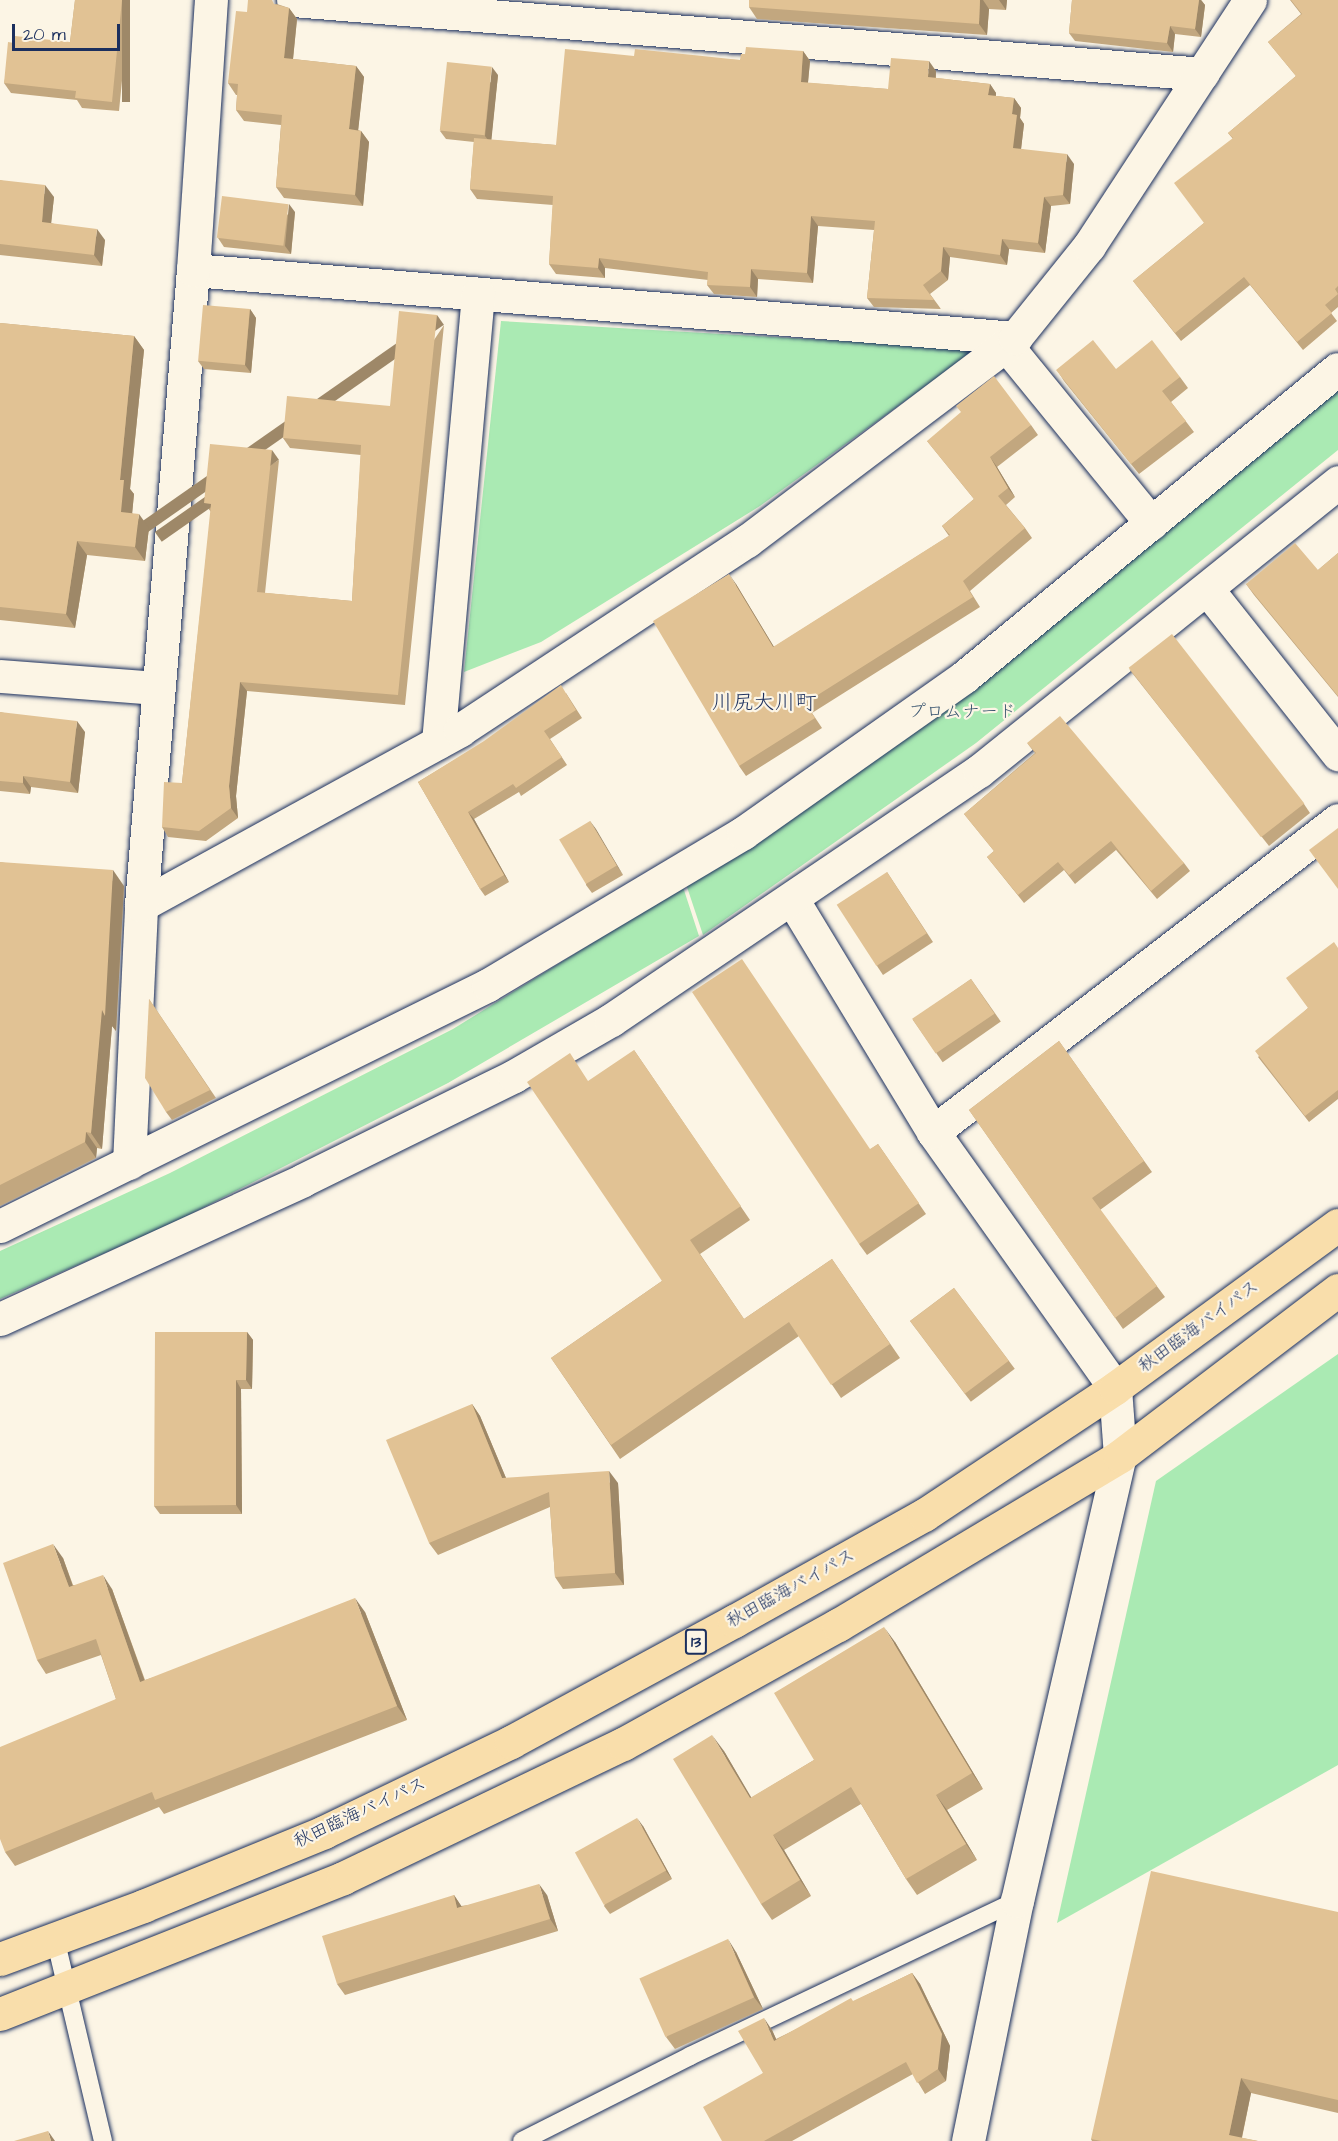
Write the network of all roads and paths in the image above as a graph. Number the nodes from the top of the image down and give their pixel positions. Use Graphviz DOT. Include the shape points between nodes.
graph roads {
  1 [pos="211,0"];
  2 [pos="293,0"];
  3 [pos="1250,0"];
  4 [pos="1202,74"];
  5 [pos="194,270"];
  6 [pos="478,294"];
  7 [pos="1010,342"];
  8 [pos="1338,369"];
  9 [pos="1338,482"];
  10 [pos="1151,524"];
  11 [pos="1207,589"];
  12 [pos="0,676"];
  13 [pos="157,688"];
  14 [pos="438,742"];
  15 [pos="1338,754"];
  16 [pos="1338,820"];
  17 [pos="792,899"];
  18 [pos="141,904"];
  19 [pos="933,1132"];
  20 [pos="129,1163"];
  21 [pos="1338,1225"];
  22 [pos="0,1226"];
  23 [pos="1338,1290"];
  24 [pos="0,1319"];
  25 [pos="1115,1388"];
  26 [pos="1120,1456"];
  27 [pos="1017,1901"];
  28 [pos="55,1938"];
  29 [pos="0,1959"];
  30 [pos="69,1987"];
  31 [pos="0,2014"];
  32 [pos="104,2141"];
  33 [pos="522,2141"];
  34 [pos="968,2141"];
  1 -- 5 [label="street"];
  2 -- 4 [label="street"];
  3 -- 4 [label="street"];
  4 -- 7 [label="street" via="1089,246"];
  5 -- 6 [label="street"];
  5 -- 13 [label="street"];
  6 -- 7 [label="street"];
  6 -- 14 [label="street"];
  7 -- 10 [label="street"];
  7 -- 14 [label="street" via="747,541"];
  8 -- 10 [label="street"];
  9 -- 11 [label="street"];
  10 -- 20 [label="street" via="964,677 743,833 489,985"];
  11 -- 15 [label="street"];
  11 -- 17 [label="street" via="980,771"];
  12 -- 13 [label="street"];
  13 -- 18 [label="street"];
  14 -- 18 [label="street"];
  16 -- 19 [label="street"];
  17 -- 19 [label="street"];
  17 -- 24 [label="street" via="611,1020 514,1076 303,1180"];
  18 -- 20 [label="street"];
  19 -- 25 [label="street"];
  20 -- 22 [label="street"];
  21 -- 25 [label="highway, 秋田臨海バイパス / 13"];
  23 -- 26 [label="highway"];
  25 -- 26 [label="street"];
  25 -- 28 [label="highway, 秋田臨海バイパス / 13" via="924,1515 511,1742 324,1832"];
  26 -- 27 [label="street"];
  26 -- 30 [label="highway" via="838,1625 623,1744 343,1878"];
  27 -- 33 [label="lane" via="690,2056"];
  27 -- 34 [label="street"];
  28 -- 29 [label="highway, 秋田臨海バイパス / 13"];
  28 -- 30 [label="lane"];
  30 -- 31 [label="highway"];
  30 -- 32 [label="lane"];
}
